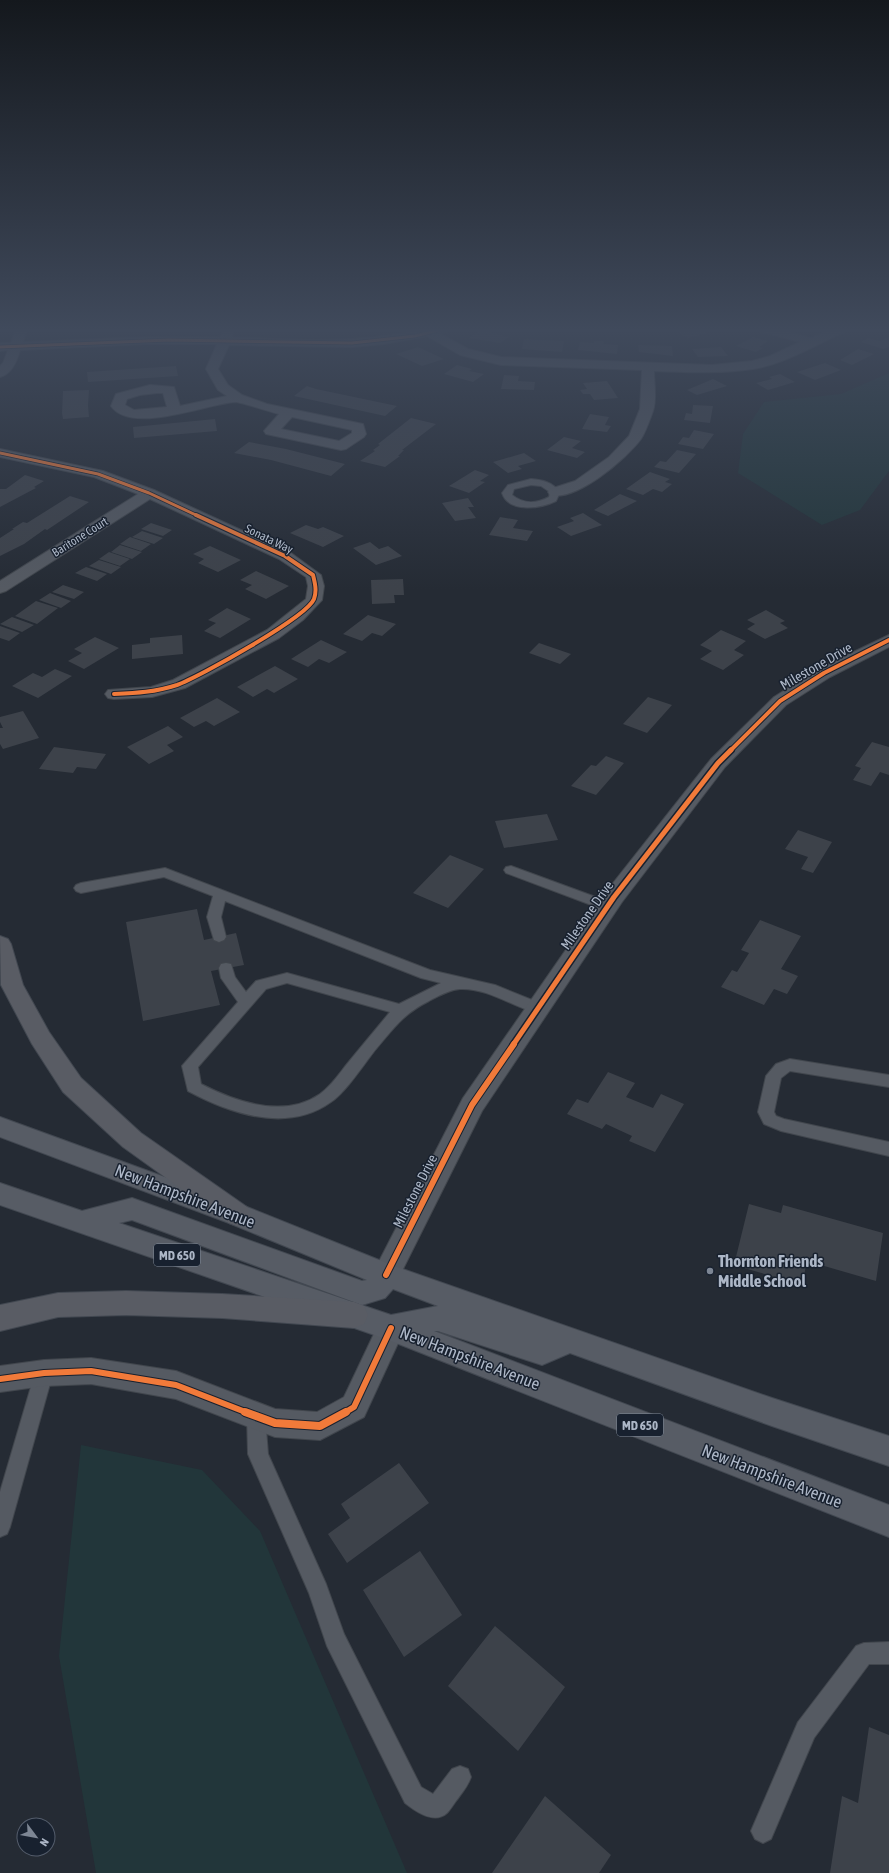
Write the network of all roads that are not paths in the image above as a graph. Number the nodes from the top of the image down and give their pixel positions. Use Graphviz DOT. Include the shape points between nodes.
graph roads {
  1 [pos="286,415"];
  2 [pos="305,415"];
  3 [pos="644,415"];
  4 [pos="4,457"];
  5 [pos="555,492"];
  6 [pos="149,493"];
  7 [pos="4,582"];
  8 [pos="889,640"];
  9 [pos="114,694"];
  10 [pos="511,870"];
  11 [pos="81,888"];
  12 [pos="220,894"];
  13 [pos="607,906"];
  14 [pos="218,937"];
  15 [pos="0,944"];
  16 [pos="226,968"];
  17 [pos="459,983"];
  18 [pos="246,1002"];
  19 [pos="538,1008"];
  20 [pos="401,1010"];
  21 [pos="889,1081"];
  22 [pos="0,1127"];
  23 [pos="889,1149"];
  24 [pos="0,1194"];
  25 [pos="238,1215"];
  26 [pos="82,1222"];
  27 [pos="386,1275"];
  28 [pos="354,1315"];
  29 [pos="0,1318"];
  30 [pos="391,1328"];
  31 [pos="569,1340"];
  32 [pos="44,1374"];
  33 [pos="0,1379"];
  34 [pos="256,1416"];
  35 [pos="889,1451"];
  36 [pos="889,1521"];
  37 [pos="0,1526"];
  38 [pos="889,1653"];
  39 [pos="460,1777"];
  40 [pos="763,1831"];
  1 -- 2 [label="street" via="271,431 341,446 360,434 358,427"];
  3 -- 5 [label="street" via="635,438 614,460 580,484"];
  4 -- 6 [label="street, Sonata Way" via="98,474"];
  6 -- 7 [label="street, Baritone Court"];
  6 -- 9 [label="street, Sonata Way" via="285,556 313,575 316,586 314,600 272,634 179,684 152,692"];
  8 -- 13 [label="street, Milestone Drive" via="824,673 780,702 718,763"];
  10 -- 13 [label="lane"];
  11 -- 12 [label="lane" via="165,872"];
  12 -- 14 [label="lane" via="214,917"];
  12 -- 17 [label="lane" via="426,974"];
  13 -- 19 [label="street, Milestone Drive"];
  15 -- 25 [label="highway" via="12,985 40,1038 72,1085 132,1140"];
  16 -- 18 [label="lane" via="228,978"];
  17 -- 19 [label="lane" via="484,987"];
  17 -- 20 [label="lane"];
  18 -- 20 [label="lane" via="261,985 287,978"];
  18 -- 20 [label="lane" via="190,1066 194,1087 212,1097 269,1112 289,1112 308,1108 326,1098"];
  19 -- 27 [label="street, Milestone Drive" via="472,1104"];
  21 -- 23 [label="lane" via="790,1065 781,1068 774,1076 766,1112 770,1120 781,1125"];
  22 -- 25 [label="main road, New Hampshire Avenue"];
  24 -- 26 [label="main road, New Hampshire Avenue / MD 650"];
  25 -- 27 [label="main road, New Hampshire Avenue"];
  26 -- 27 [label="main road" via="132,1209 362,1293 380,1287"];
  26 -- 28 [label="main road, New Hampshire Avenue / MD 650"];
  27 -- 31 [label="main road, New Hampshire Avenue"];
  28 -- 29 [label="highway" via="222,1306 126,1303 58,1305"];
  28 -- 30 [label="main road, New Hampshire Avenue / MD 650"];
  30 -- 31 [label="main road" via="438,1318 542,1352"];
  30 -- 34 [label="street" via="354,1407 320,1426 275,1423"];
  30 -- 36 [label="main road, New Hampshire Avenue / MD 650"];
  31 -- 35 [label="main road, New Hampshire Avenue"];
  32 -- 33 [label="street"];
  32 -- 34 [label="street" via="91,1371 176,1385"];
  32 -- 37 [label="lane"];
  34 -- 39 [label="lane" via="258,1454 319,1591 335,1638 413,1795 426,1805 438,1806"];
  38 -- 40 [label="lane" via="864,1654 806,1730"];
}
